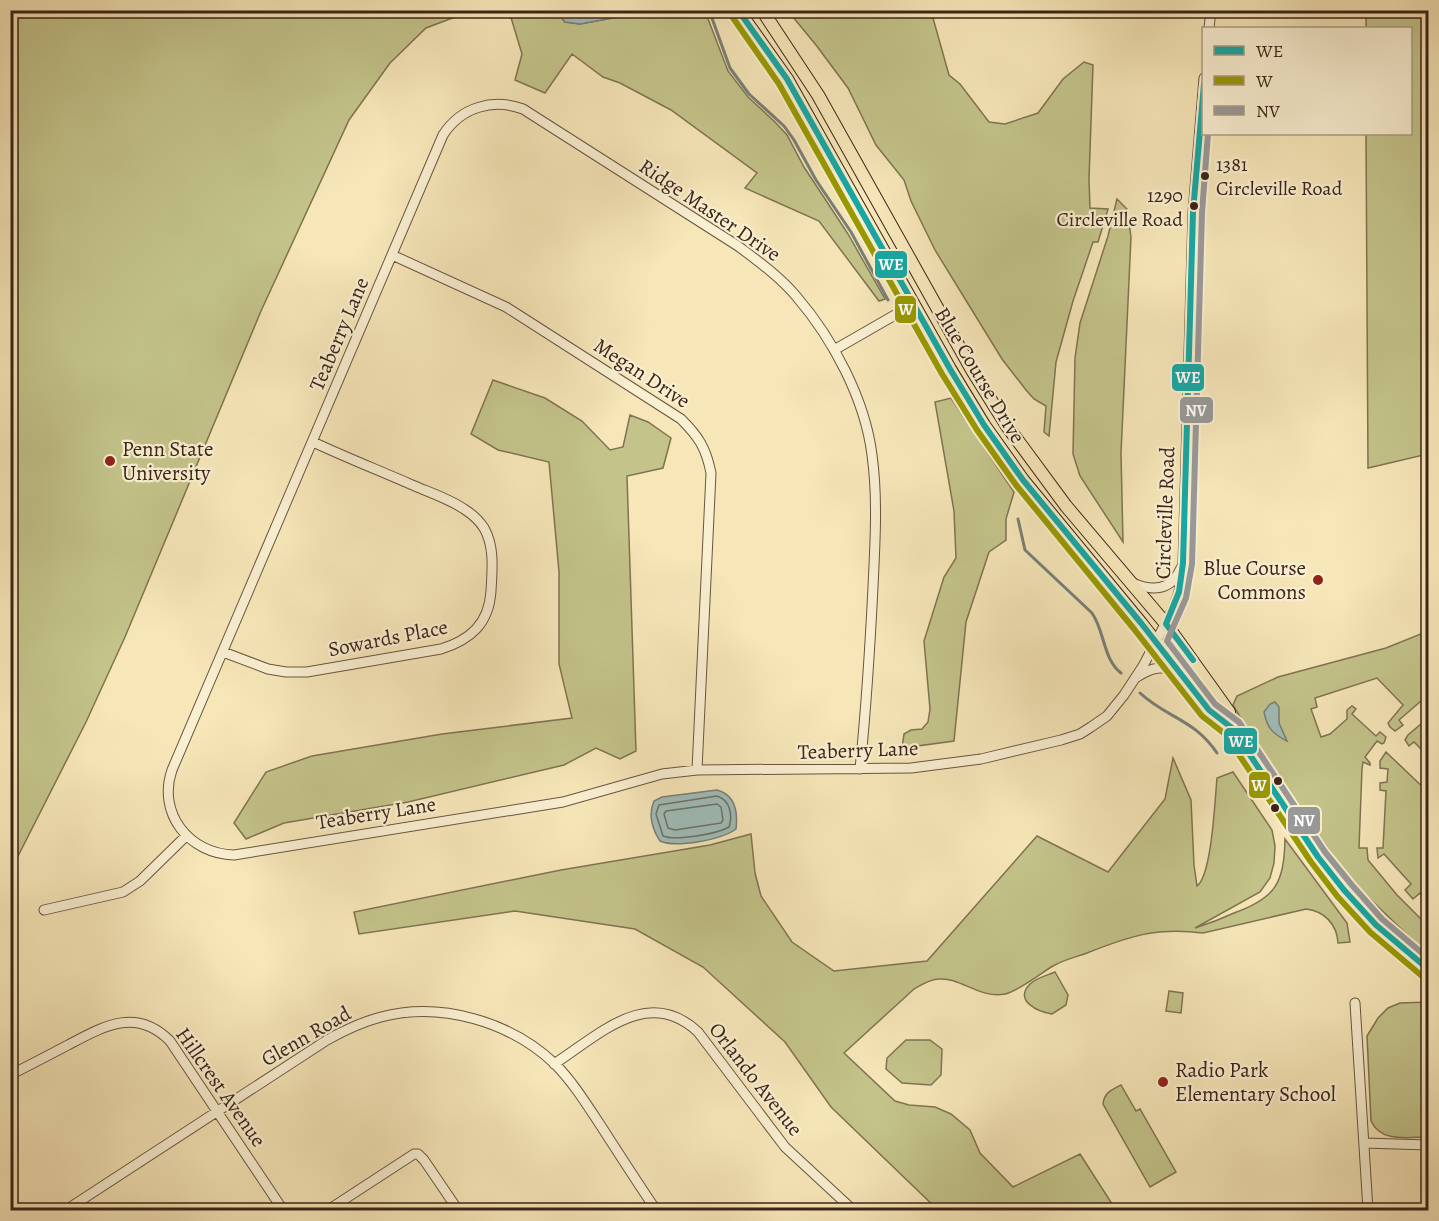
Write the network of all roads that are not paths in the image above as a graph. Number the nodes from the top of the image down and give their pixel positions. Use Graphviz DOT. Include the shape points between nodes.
graph roads {
  1 [pos="738,10"];
  2 [pos="762,10"];
  3 [pos="1211,10"];
  4 [pos="1209,27"];
  5 [pos="1202,91"];
  6 [pos="392,255"];
  7 [pos="914,304"];
  8 [pos="834,350"];
  9 [pos="313,442"];
  10 [pos="1183,563"];
  11 [pos="1130,581"];
  12 [pos="1166,624"];
  13 [pos="1156,642"];
  14 [pos="223,652"];
  15 [pos="1180,674"];
  16 [pos="1135,678"];
  17 [pos="1232,728"];
  18 [pos="697,770"];
  19 [pos="860,770"];
  20 [pos="186,836"];
  21 [pos="44,910"];
  22 [pos="1428,969"];
  23 [pos="1355,1003"];
  24 [pos="554,1064"];
  25 [pos="10,1075"];
  26 [pos="218,1112"];
  27 [pos="1364,1143"];
  28 [pos="1428,1145"];
  29 [pos="66,1210"];
  30 [pos="283,1210"];
  31 [pos="328,1210"];
  32 [pos="458,1210"];
  33 [pos="656,1210"];
  34 [pos="854,1210"];
  35 [pos="1368,1210"];
  1 -- 7 [label="main road, Blue Course Drive" via="787,79"];
  2 -- 11 [label="main road, Blue Course Drive" via="818,95 989,398 1046,481"];
  3 -- 4 [label="street"];
  5 -- 10 [label="street, Circleville Road" via="1193,212"];
  6 -- 8 [label="street, Ridge Master Drive" via="447,128 477,107 513,106 738,246 796,296"];
  6 -- 9 [label="street, Teaberry Lane"];
  6 -- 18 [label="street, Megan Drive" via="506,307 681,418 701,442 711,473"];
  7 -- 8 [label="street"];
  7 -- 13 [label="main road, Blue Course Drive" via="967,398 1010,462"];
  8 -- 19 [label="street, Ridge Master Drive" via="866,426 876,493"];
  9 -- 14 [label="street, Teaberry Lane"];
  9 -- 14 [label="street, Sowards Place" via="451,502 476,518 491,547 489,609 475,631 455,645 306,672 268,669"];
  10 -- 11 [label="street" via="1175,579 1165,587 1148,589"];
  10 -- 12 [label="street, Circleville Road" via="1179,592"];
  11 -- 12 [label="main road, Blue Course Drive"];
  12 -- 13 [label="street, Circleville Road"];
  12 -- 17 [label="main road, Blue Course Drive" via="1229,712"];
  13 -- 15 [label="main road, Blue Course Drive"];
  13 -- 16 [label="street, Teaberry Lane"];
  14 -- 20 [label="street, Teaberry Lane" via="169,778 169,807"];
  15 -- 16 [label="street" via="1159,668"];
  15 -- 17 [label="main road, Blue Course Drive" via="1209,710"];
  16 -- 19 [label="street, Teaberry Lane" via="1107,716 1073,737 981,759"];
  17 -- 22 [label="main road, Blue Course Drive" via="1337,881 1376,925"];
  18 -- 19 [label="street, Teaberry Lane"];
  18 -- 20 [label="street, Teaberry Lane" via="640,779 563,801 234,855 215,853"];
  20 -- 21 [label="street" via="141,881 123,892"];
  23 -- 27 [label="street"];
  24 -- 26 [label="street, Glenn Road" via="515,1035 472,1018 438,1013 383,1016 352,1026 327,1040"];
  24 -- 33 [label="street, Glenn Road" via="586,1103"];
  24 -- 34 [label="street, Orlando Avenue" via="632,1015 674,1015 698,1032 785,1147"];
  25 -- 26 [label="street, Hillcrest Avenue" via="102,1027 129,1022 151,1027 170,1041"];
  26 -- 29 [label="street, Glenn Road"];
  26 -- 30 [label="street, Hillcrest Avenue"];
  27 -- 28 [label="street"];
  27 -- 35 [label="street"];
  31 -- 32 [label="street" via="409,1156 418,1154"];
}
